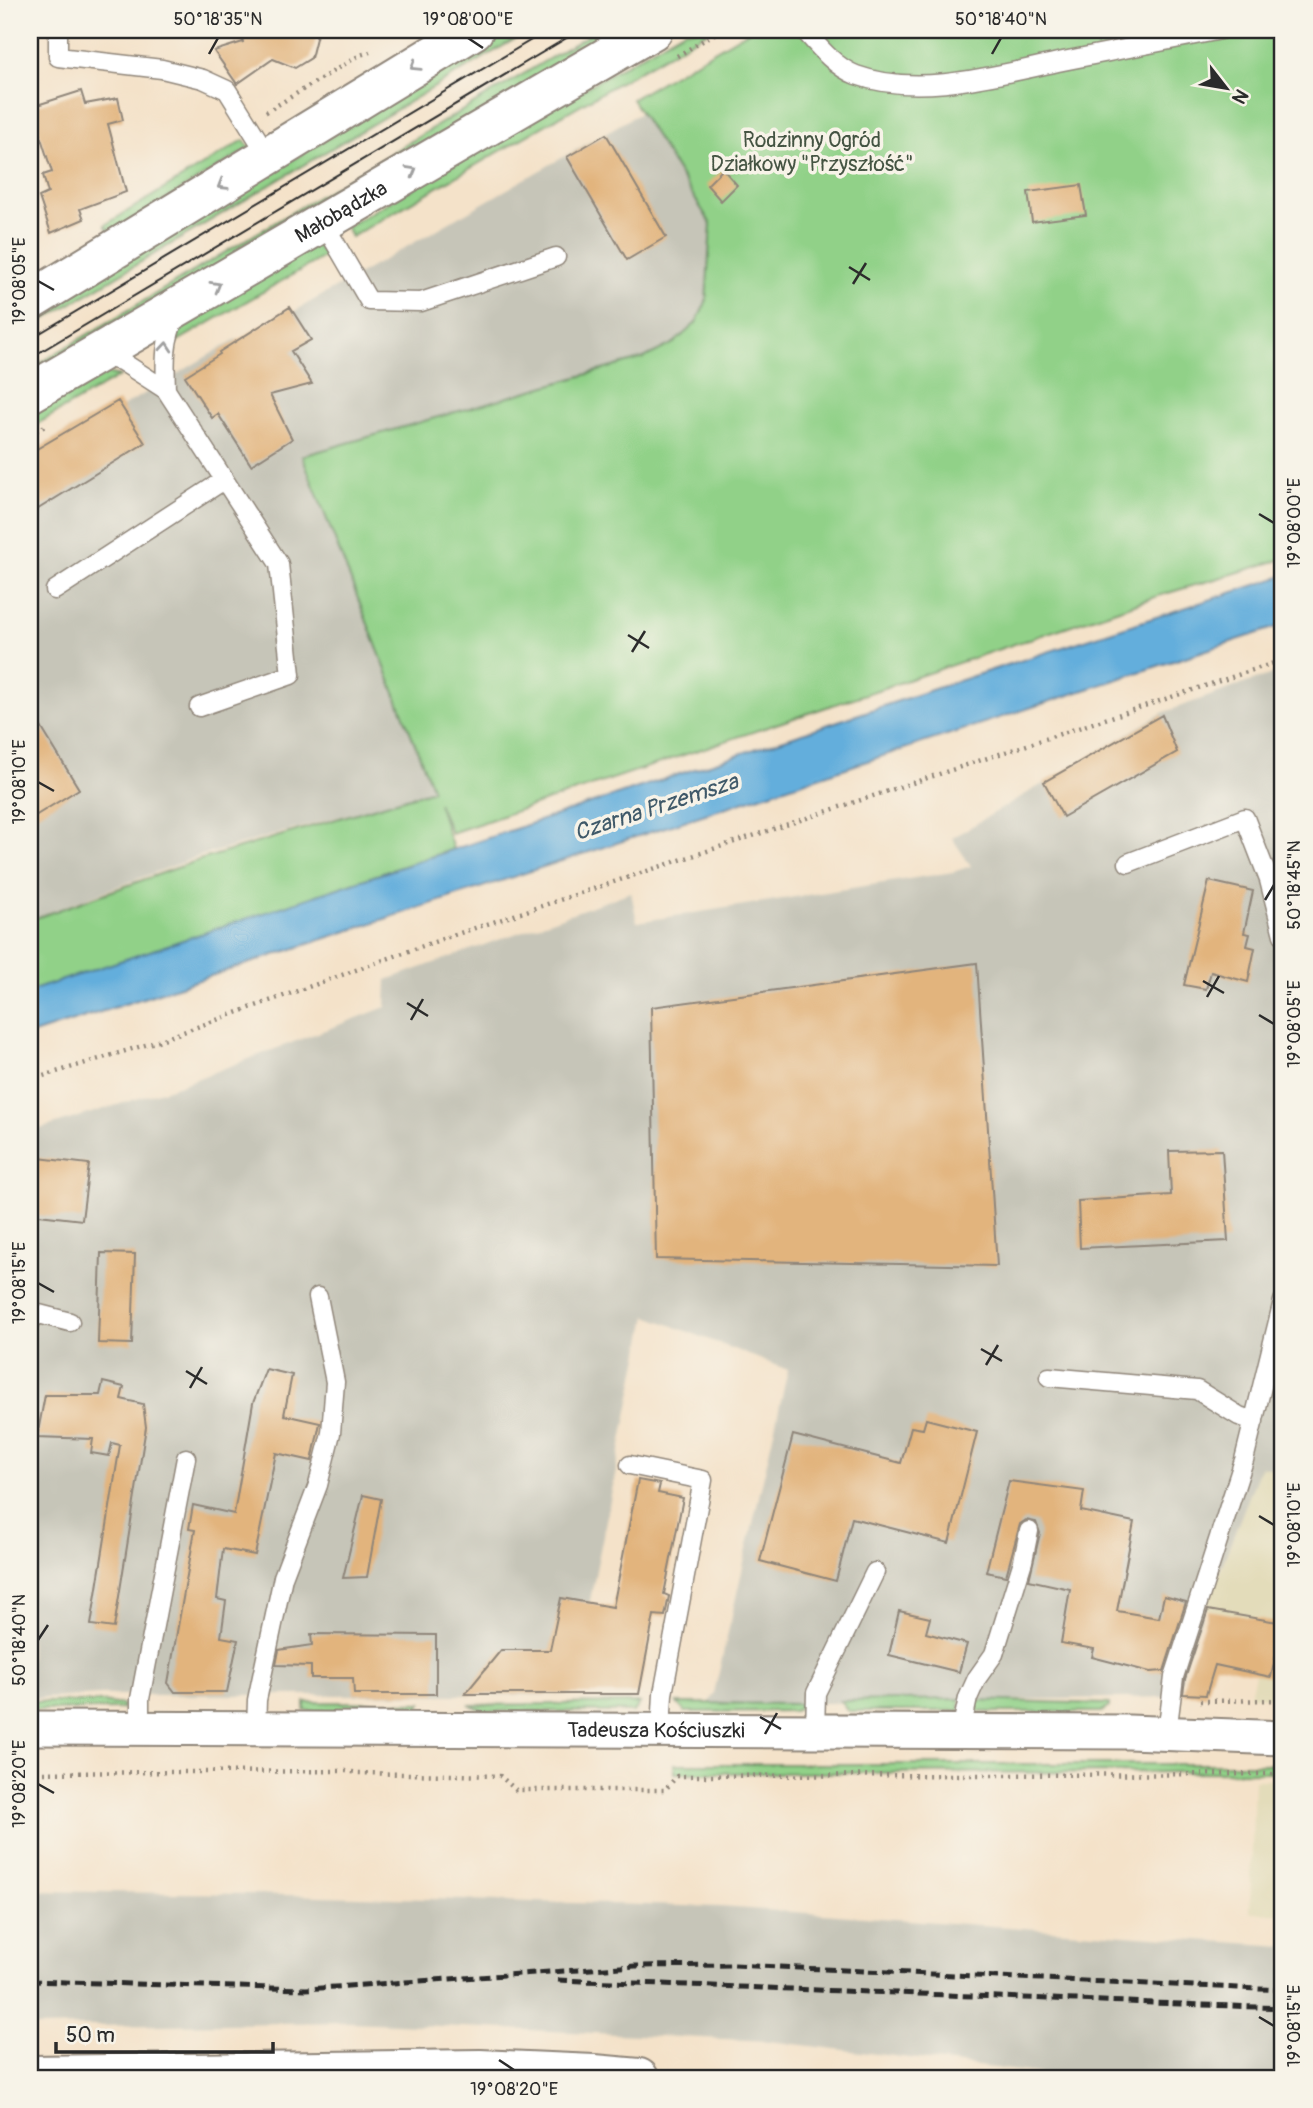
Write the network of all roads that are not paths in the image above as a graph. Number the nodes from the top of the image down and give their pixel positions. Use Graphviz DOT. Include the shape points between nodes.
graph roads {
  1 [pos="58,30"];
  2 [pos="474,30"];
  3 [pos="653,30"];
  4 [pos="804,30"];
  5 [pos="1221,30"];
  6 [pos="268,156"];
  7 [pos="323,222"];
  8 [pos="556,257"];
  9 [pos="30,302"];
  10 [pos="180,307"];
  11 [pos="98,355"];
  12 [pos="166,390"];
  13 [pos="30,393"];
  14 [pos="225,480"];
  15 [pos="55,590"];
  16 [pos="199,707"];
  17 [pos="1128,863"];
  18 [pos="1283,935"];
  19 [pos="318,1297"];
  20 [pos="1283,1301"];
  21 [pos="30,1321"];
  22 [pos="70,1322"];
  23 [pos="1049,1377"];
  24 [pos="1254,1421"];
  25 [pos="186,1458"];
  26 [pos="631,1465"];
  27 [pos="1028,1531"];
  28 [pos="875,1572"];
  29 [pos="30,1728"];
  30 [pos="139,1729"];
  31 [pos="256,1730"];
  32 [pos="662,1730"];
  33 [pos="961,1731"];
  34 [pos="816,1732"];
  35 [pos="1167,1733"];
  36 [pos="1283,1738"];
  37 [pos="434,2074"];
  38 [pos="480,2074"];
  39 [pos="30,2075"];
  40 [pos="282,2075"];
  41 [pos="364,2075"];
  42 [pos="127,2076"];
  43 [pos="639,2078"];
  1 -- 6 [label="lane" via="58,57 162,69 227,90"];
  2 -- 6 [label="street, one-way"];
  7 -- 3 [label="street, Małobądzka, one-way"];
  4 -- 5 [label="lane" via="822,52 854,74 916,84 972,79"];
  6 -- 9 [label="street, one-way"];
  7 -- 8 [label="lane" via="369,301 421,302"];
  10 -- 7 [label="street, Małobądzka, one-way"];
  10 -- 11 [label="street, Małobądzka"];
  12 -- 10 [label="lane, one-way" via="168,333"];
  11 -- 12 [label="lane" via="121,361"];
  11 -- 13 [label="street, Małobądzka"];
  12 -- 14 [label="lane"];
  14 -- 15 [label="lane"];
  14 -- 16 [label="lane" via="279,564 291,675"];
  17 -- 18 [label="lane" via="1245,818 1269,880"];
  19 -- 31 [label="lane" via="335,1382 331,1433 318,1485 283,1577 257,1700"];
  20 -- 24 [label="lane"];
  21 -- 22 [label="lane" via="39,1314"];
  23 -- 24 [label="lane" via="1197,1390"];
  24 -- 35 [label="lane" via="1174,1677"];
  25 -- 30 [label="lane" via="139,1699"];
  26 -- 32 [label="lane" via="703,1480 663,1694"];
  27 -- 33 [label="lane" via="994,1654 968,1698"];
  28 -- 34 [label="lane" via="816,1693"];
  29 -- 30 [label="street, Tadeusza Kościuszki"];
  30 -- 31 [label="street, Tadeusza Kościuszki"];
  31 -- 32 [label="street, Tadeusza Kościuszki"];
  32 -- 34 [label="street, Tadeusza Kościuszki"];
  33 -- 34 [label="street, Tadeusza Kościuszki"];
  33 -- 35 [label="street, Tadeusza Kościuszki"];
  35 -- 36 [label="street, Tadeusza Kościuszki"];
  37 -- 38 [label="street"];
  37 -- 41 [label="street"];
  38 -- 43 [label="street"];
  39 -- 42 [label="street"];
  40 -- 41 [label="street"];
  40 -- 42 [label="street"];
}
